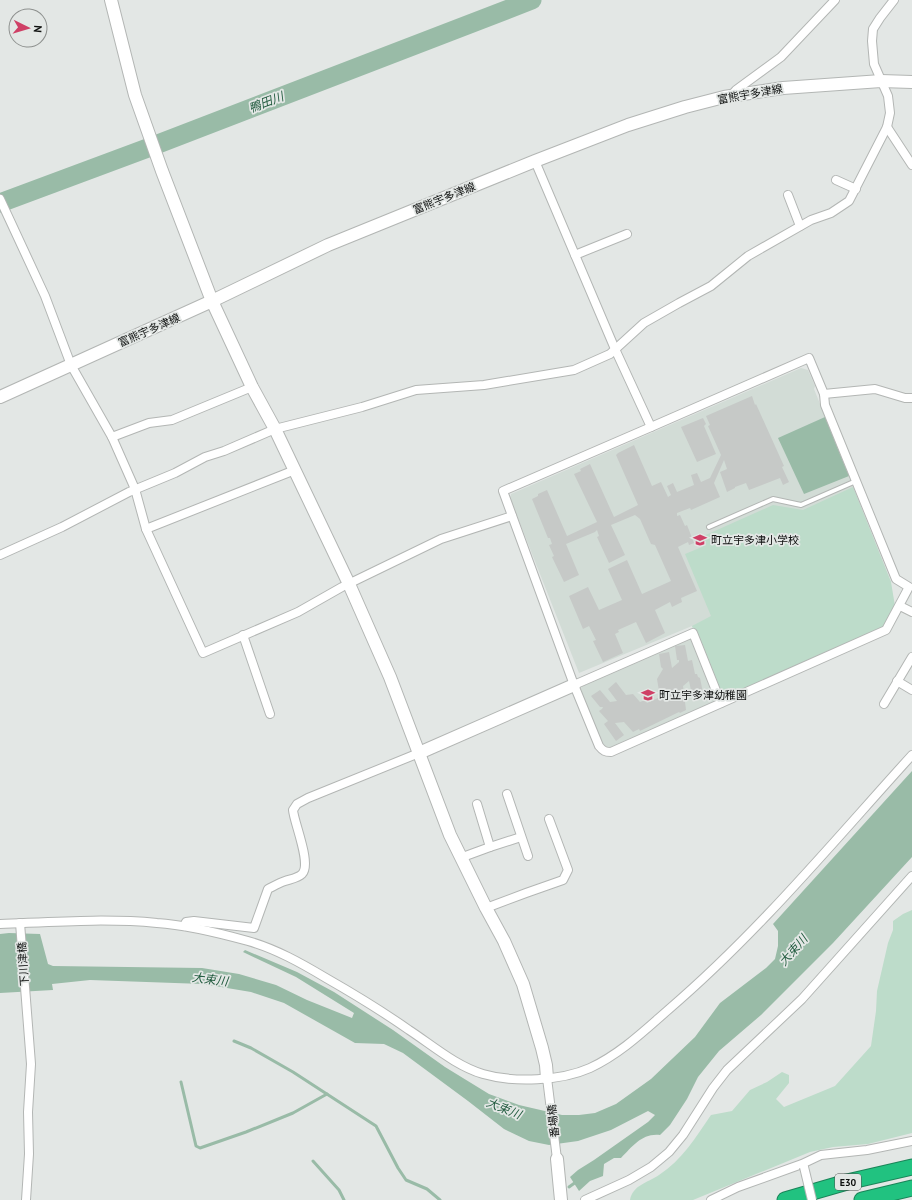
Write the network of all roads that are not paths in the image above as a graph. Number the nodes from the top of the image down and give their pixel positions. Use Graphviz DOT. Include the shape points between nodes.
graph roads {
  1 [pos="111,0"];
  2 [pos="835,0"];
  3 [pos="894,0"];
  4 [pos="881,81"];
  5 [pos="912,82"];
  6 [pos="730,96"];
  7 [pos="887,127"];
  8 [pos="535,161"];
  9 [pos="912,165"];
  10 [pos="836,180"];
  11 [pos="856,189"];
  12 [pos="788,196"];
  13 [pos="0,199"];
  14 [pos="800,226"];
  15 [pos="627,234"];
  16 [pos="575,254"];
  17 [pos="212,301"];
  18 [pos="616,349"];
  19 [pos="71,365"];
  20 [pos="252,387"];
  21 [pos="824,394"];
  22 [pos="0,397"];
  23 [pos="912,398"];
  24 [pos="651,426"];
  25 [pos="275,429"];
  26 [pos="112,437"];
  27 [pos="295,470"];
  28 [pos="856,481"];
  29 [pos="135,489"];
  30 [pos="512,516"];
  31 [pos="709,527"];
  32 [pos="146,529"];
  33 [pos="0,555"];
  34 [pos="349,584"];
  35 [pos="900,606"];
  36 [pos="912,612"];
  37 [pos="243,635"];
  38 [pos="912,657"];
  39 [pos="897,681"];
  40 [pos="574,685"];
  41 [pos="912,690"];
  42 [pos="721,703"];
  43 [pos="884,704"];
  44 [pos="270,714"];
  45 [pos="419,753"];
  46 [pos="912,755"];
  47 [pos="507,794"];
  48 [pos="477,804"];
  49 [pos="549,820"];
  50 [pos="521,837"];
  51 [pos="490,847"];
  52 [pos="528,856"];
  53 [pos="460,858"];
  54 [pos="912,876"];
  55 [pos="486,908"];
  56 [pos="0,924"];
  57 [pos="20,925"];
  58 [pos="184,926"];
  59 [pos="548,1081"];
  60 [pos="912,1141"];
  61 [pos="557,1159"];
  62 [pos="803,1166"];
  63 [pos="912,1168"];
  64 [pos="912,1188"];
  65 [pos="26,1200"];
  66 [pos="561,1200"];
  67 [pos="585,1200"];
  68 [pos="711,1200"];
  69 [pos="786,1200"];
  70 [pos="812,1200"];
  71 [pos="862,1200"];
  1 -- 17 [label="street" via="135,96"];
  2 -- 6 [label="street" via="781,57"];
  3 -- 4 [label="street" via="873,29 874,64"];
  4 -- 5 [label="street, 富熊宇多津線"];
  4 -- 6 [label="street, 富熊宇多津線" via="783,88"];
  4 -- 7 [label="street" via="888,96 890,113"];
  6 -- 8 [label="street, 富熊宇多津線" via="628,124"];
  7 -- 9 [label="street"];
  7 -- 11 [label="street"];
  8 -- 16 [label="street"];
  8 -- 17 [label="street, 富熊宇多津線" via="328,245"];
  10 -- 11 [label="street"];
  11 -- 14 [label="street" via="849,202"];
  12 -- 14 [label="street"];
  13 -- 19 [label="street" via="45,296"];
  14 -- 18 [label="street" via="748,256 712,286 644,324"];
  15 -- 16 [label="street"];
  16 -- 18 [label="street"];
  17 -- 19 [label="street, 富熊宇多津線"];
  17 -- 20 [label="street"];
  18 -- 24 [label="street"];
  18 -- 25 [label="street" via="574,370 484,386 416,390"];
  19 -- 22 [label="street, 富熊宇多津線"];
  19 -- 26 [label="street"];
  20 -- 25 [label="street"];
  20 -- 26 [label="street" via="172,420 149,423"];
  21 -- 23 [label="street" via="875,389"];
  21 -- 24 [label="street" via="809,358"];
  21 -- 28 [label="street" via="825,405"];
  24 -- 30 [label="street" via="503,491"];
  25 -- 27 [label="street"];
  25 -- 29 [label="street"];
  26 -- 29 [label="street"];
  27 -- 32 [label="street"];
  27 -- 34 [label="street"];
  28 -- 31 [label="lane" via="801,505 774,499"];
  28 -- 35 [label="street" via="896,579 909,587"];
  29 -- 32 [label="street"];
  29 -- 33 [label="street" via="62,527"];
  30 -- 34 [label="street" via="441,539"];
  30 -- 40 [label="street"];
  32 -- 37 [label="street" via="203,653"];
  34 -- 37 [label="street" via="298,612"];
  34 -- 45 [label="street" via="390,677"];
  35 -- 36 [label="street"];
  35 -- 42 [label="street" via="886,630"];
  37 -- 44 [label="street"];
  38 -- 39 [label="street"];
  39 -- 41 [label="street"];
  39 -- 43 [label="street"];
  40 -- 42 [label="street" via="599,746 607,752"];
  40 -- 42 [label="street" via="693,632"];
  40 -- 45 [label="street"];
  45 -- 53 [label="street"];
  45 -- 58 [label="street" via="297,804 293,810 305,868 298,877 268,889 254,928 194,922 186,922"];
  46 -- 59 [label="street" via="775,907 692,989 606,1060"];
  47 -- 50 [label="street"];
  48 -- 51 [label="street"];
  49 -- 55 [label="street" via="568,870 563,880"];
  50 -- 51 [label="street"];
  50 -- 52 [label="street"];
  51 -- 53 [label="street"];
  53 -- 55 [label="street"];
  54 -- 67 [label="street" via="802,999 727,1070 669,1152 629,1180"];
  55 -- 59 [label="street" via="523,984 542,1048"];
  56 -- 57 [label="street"];
  57 -- 58 [label="street" via="59,921 116,921"];
  57 -- 65 [label="street, 下川津橋" via="31,1064"];
  58 -- 59 [label="street" via="250,941 305,965 366,1001 468,1068 484,1074 514,1079"];
  59 -- 61 [label="street, 番場橋"];
  60 -- 62 [label="street" via="867,1150 821,1155"];
  61 -- 66 [label="street"];
  62 -- 68 [label="street"];
  62 -- 70 [label="street, bridge"];
  63 -- 69 [label="highway, E30" via="847,1182"];
  64 -- 71 [label="highway, E30"];
}
